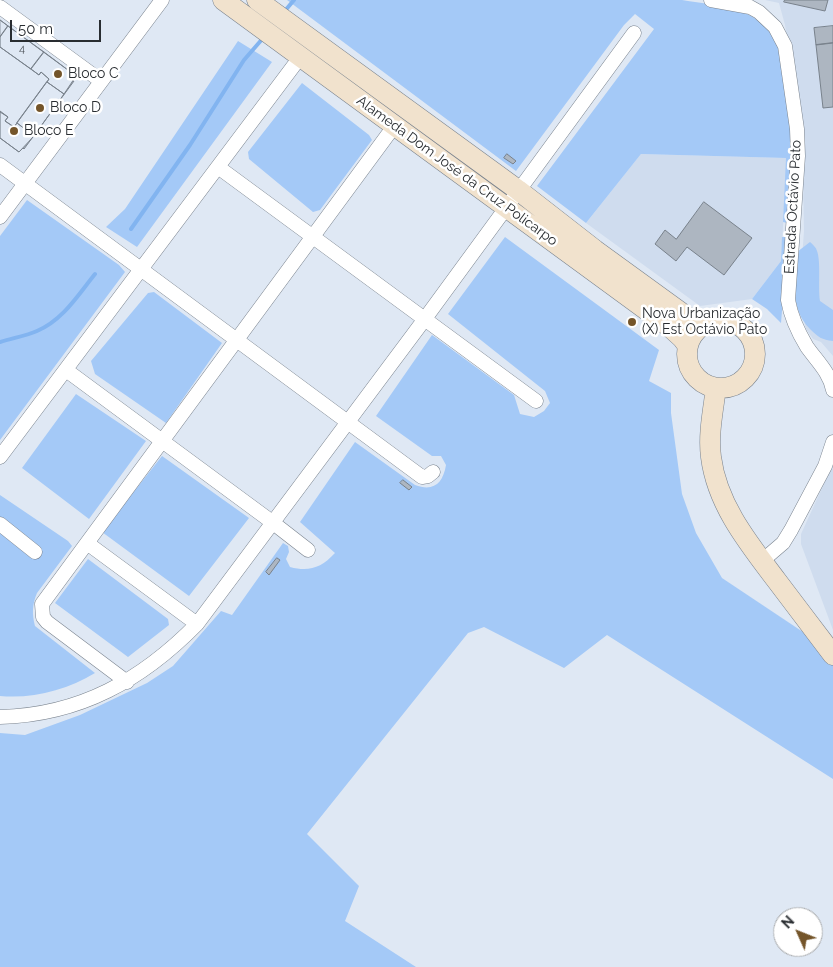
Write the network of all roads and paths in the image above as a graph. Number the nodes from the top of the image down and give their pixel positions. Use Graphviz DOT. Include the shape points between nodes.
graph roads {
  1 [pos="162,0"];
  2 [pos="711,0"];
  3 [pos="231,2"];
  4 [pos="0,7"];
  5 [pos="258,9"];
  6 [pos="634,33"];
  7 [pos="289,36"];
  8 [pos="301,56"];
  9 [pos="101,82"];
  10 [pos="395,125"];
  11 [pos="0,165"];
  12 [pos="218,167"];
  13 [pos="25,183"];
  14 [pos="518,190"];
  15 [pos="507,207"];
  16 [pos="0,217"];
  17 [pos="313,238"];
  18 [pos="142,269"];
  19 [pos="424,320"];
  20 [pos="706,323"];
  21 [pos="238,340"];
  22 [pos="688,346"];
  23 [pos="66,370"];
  24 [pos="716,388"];
  25 [pos="833,390"];
  26 [pos="536,401"];
  27 [pos="348,422"];
  28 [pos="162,442"];
  29 [pos="833,442"];
  30 [pos="0,457"];
  31 [pos="433,472"];
  32 [pos="272,522"];
  33 [pos="0,524"];
  34 [pos="87,543"];
  35 [pos="308,550"];
  36 [pos="36,552"];
  37 [pos="762,561"];
  38 [pos="197,624"];
  39 [pos="833,655"];
  40 [pos="127,682"];
  41 [pos="0,717"];
  1 -- 9 [label="street"];
  2 -- 25 [label="street, Estrada Octávio Pato" via="750,7 759,12 775,27 785,46 798,156 788,300 793,322 831,380"];
  3 -- 5 [label="street, Alameda Dom José da Cruz Policarpo"];
  4 -- 9 [label="street"];
  5 -- 7 [label="street, Alameda Dom José da Cruz Policarpo"];
  6 -- 14 [label="street"];
  7 -- 8 [label="street, Alameda Dom José da Cruz Policarpo"];
  7 -- 14 [label="street, Alameda Dom José da Cruz Policarpo"];
  8 -- 10 [label="street, Alameda Dom José da Cruz Policarpo"];
  8 -- 12 [label="street"];
  9 -- 13 [label="street"];
  10 -- 15 [label="street, Alameda Dom José da Cruz Policarpo"];
  10 -- 17 [label="street"];
  11 -- 13 [label="street"];
  12 -- 17 [label="street"];
  12 -- 18 [label="street"];
  13 -- 16 [label="street"];
  13 -- 18 [label="street"];
  14 -- 15 [label="street"];
  14 -- 20 [label="street, Alameda Dom José da Cruz Policarpo" via="690,319"];
  15 -- 19 [label="street"];
  15 -- 22 [label="street, Alameda Dom José da Cruz Policarpo" via="671,328"];
  17 -- 19 [label="street"];
  17 -- 21 [label="street"];
  18 -- 21 [label="street"];
  18 -- 23 [label="street"];
  19 -- 26 [label="street"];
  19 -- 27 [label="street"];
  20 -- 22 [label="street" via="695,332"];
  20 -- 24 [label="street" via="728,320 741,326 751,337 756,352 753,367 744,379 731,387"];
  21 -- 27 [label="street"];
  21 -- 28 [label="street"];
  22 -- 24 [label="street" via="688,362 695,377"];
  23 -- 28 [label="street"];
  23 -- 30 [label="street"];
  24 -- 37 [label="street" via="711,433 715,480 726,508"];
  27 -- 31 [label="street" via="422,476"];
  27 -- 32 [label="street"];
  28 -- 32 [label="street"];
  28 -- 34 [label="street"];
  29 -- 37 [label="street" via="825,466 792,530 783,543"];
  32 -- 35 [label="street"];
  32 -- 38 [label="street"];
  33 -- 36 [label="street"];
  34 -- 38 [label="street"];
  34 -- 40 [label="street" via="42,604 43,617"];
  37 -- 39 [label="street"];
  38 -- 40 [label="street" via="166,654"];
  40 -- 41 [label="street" via="73,706 24,716"];
}
